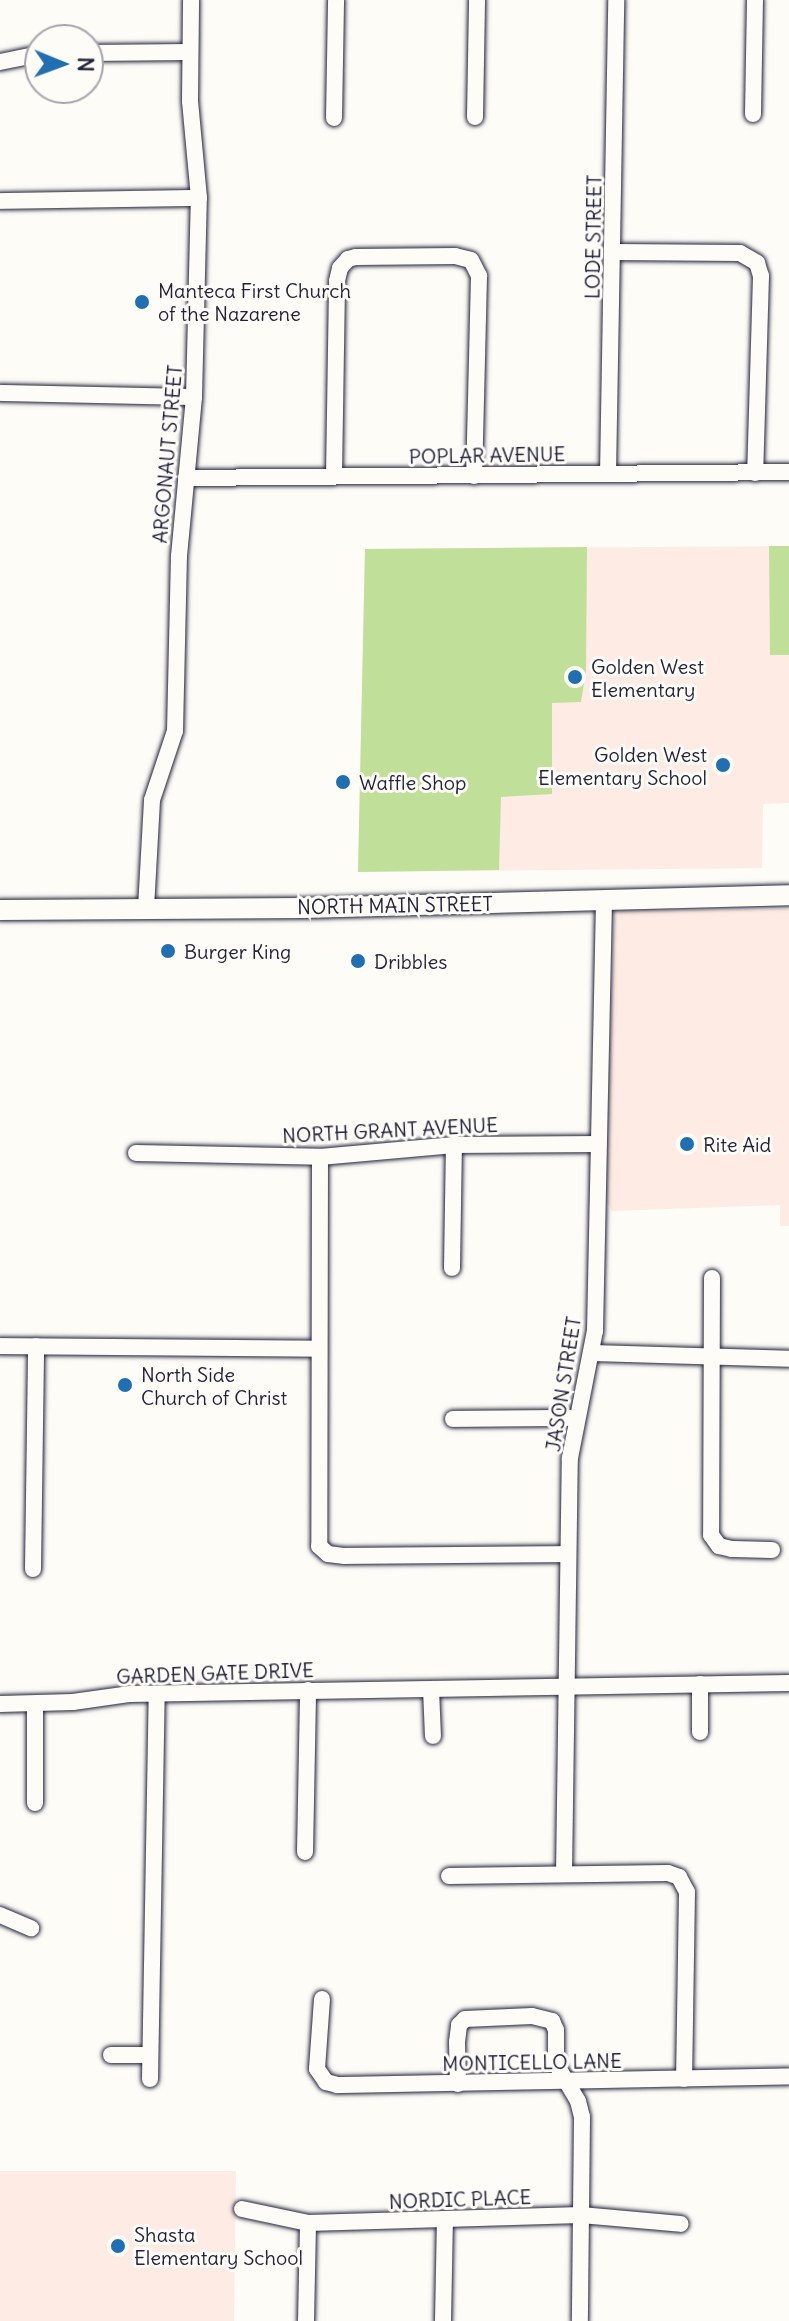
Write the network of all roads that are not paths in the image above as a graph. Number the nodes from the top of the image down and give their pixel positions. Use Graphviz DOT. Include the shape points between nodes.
graph roads {
  1 [pos="191,0"];
  2 [pos="336,0"];
  3 [pos="477,0"];
  4 [pos="616,0"];
  5 [pos="755,0"];
  6 [pos="190,52"];
  7 [pos="104,53"];
  8 [pos="24,57"];
  9 [pos="0,62"];
  10 [pos="753,114"];
  11 [pos="475,117"];
  12 [pos="334,118"];
  13 [pos="199,198"];
  14 [pos="0,201"];
  15 [pos="613,252"];
  16 [pos="0,393"];
  17 [pos="194,397"];
  18 [pos="789,472"];
  19 [pos="755,473"];
  20 [pos="608,474"];
  21 [pos="334,476"];
  22 [pos="474,476"];
  23 [pos="186,478"];
  24 [pos="789,895"];
  25 [pos="604,901"];
  26 [pos="146,908"];
  27 [pos="0,910"];
  28 [pos="598,1144"];
  29 [pos="454,1145"];
  30 [pos="136,1153"];
  31 [pos="320,1157"];
  32 [pos="452,1268"];
  33 [pos="712,1278"];
  34 [pos="0,1346"];
  35 [pos="36,1346"];
  36 [pos="317,1349"];
  37 [pos="592,1353"];
  38 [pos="710,1358"];
  39 [pos="789,1359"];
  40 [pos="576,1418"];
  41 [pos="453,1419"];
  42 [pos="772,1550"];
  43 [pos="568,1554"];
  44 [pos="33,1569"];
  45 [pos="789,1683"];
  46 [pos="700,1684"];
  47 [pos="567,1686"];
  48 [pos="431,1689"];
  49 [pos="308,1690"];
  50 [pos="157,1694"];
  51 [pos="0,1704"];
  52 [pos="35,1704"];
  53 [pos="700,1732"];
  54 [pos="433,1736"];
  55 [pos="35,1803"];
  56 [pos="305,1852"];
  57 [pos="564,1874"];
  58 [pos="449,1876"];
  59 [pos="0,1915"];
  60 [pos="31,1928"];
  61 [pos="322,1999"];
  62 [pos="111,2055"];
  63 [pos="150,2055"];
  64 [pos="789,2076"];
  65 [pos="150,2079"];
  66 [pos="565,2079"];
  67 [pos="684,2079"];
  68 [pos="458,2084"];
  69 [pos="242,2209"];
  70 [pos="581,2215"];
  71 [pos="445,2220"];
  72 [pos="308,2223"];
  73 [pos="681,2224"];
  74 [pos="306,2321"];
  75 [pos="443,2321"];
  76 [pos="580,2321"];
  1 -- 6 [label="street, ARGONAUT STREET"];
  2 -- 12 [label="street"];
  3 -- 11 [label="street"];
  4 -- 15 [label="street, LODE STREET"];
  5 -- 10 [label="street"];
  6 -- 7 [label="street"];
  6 -- 13 [label="street, ARGONAUT STREET"];
  8 -- 9 [label="street"];
  13 -- 14 [label="street"];
  13 -- 17 [label="street, ARGONAUT STREET"];
  15 -- 19 [label="street" via="740,253 757,263 761,276"];
  15 -- 20 [label="street, LODE STREET"];
  16 -- 17 [label="street"];
  17 -- 23 [label="street, ARGONAUT STREET"];
  18 -- 19 [label="street, POPLAR AVENUE"];
  19 -- 20 [label="street, POPLAR AVENUE"];
  20 -- 22 [label="street, POPLAR AVENUE"];
  21 -- 22 [label="street, POPLAR AVENUE"];
  21 -- 22 [label="street" via="340,268 356,257 455,256 471,260 479,276"];
  21 -- 23 [label="street, POPLAR AVENUE"];
  23 -- 26 [label="street, ARGONAUT STREET" via="175,731 152,800"];
  24 -- 25 [label="main road, NORTH MAIN STREET"];
  25 -- 26 [label="main road, NORTH MAIN STREET"];
  25 -- 28 [label="street, JASON STREET"];
  26 -- 27 [label="main road, NORTH MAIN STREET"];
  28 -- 29 [label="street, NORTH GRANT AVENUE"];
  28 -- 37 [label="street, JASON STREET"];
  29 -- 31 [label="street, NORTH GRANT AVENUE"];
  29 -- 32 [label="street"];
  30 -- 31 [label="street, NORTH GRANT AVENUE"];
  31 -- 36 [label="street"];
  33 -- 38 [label="street"];
  34 -- 35 [label="street"];
  35 -- 36 [label="street"];
  35 -- 44 [label="street"];
  36 -- 43 [label="street" via="317,1539 323,1551 345,1556"];
  37 -- 38 [label="street"];
  37 -- 40 [label="street, JASON STREET"];
  38 -- 39 [label="street"];
  38 -- 42 [label="street" via="711,1535 719,1546"];
  40 -- 41 [label="street"];
  40 -- 43 [label="street, JASON STREET"];
  43 -- 47 [label="street, JASON STREET"];
  45 -- 46 [label="street, GARDEN GATE DRIVE"];
  46 -- 47 [label="street, GARDEN GATE DRIVE"];
  46 -- 53 [label="street"];
  47 -- 48 [label="street, GARDEN GATE DRIVE"];
  47 -- 57 [label="street, JASON STREET"];
  48 -- 49 [label="street, GARDEN GATE DRIVE"];
  48 -- 54 [label="street"];
  49 -- 50 [label="street, GARDEN GATE DRIVE"];
  49 -- 56 [label="street"];
  50 -- 52 [label="street, GARDEN GATE DRIVE"];
  50 -- 63 [label="street"];
  51 -- 52 [label="street, GARDEN GATE DRIVE"];
  52 -- 55 [label="street"];
  57 -- 58 [label="street"];
  57 -- 67 [label="street" via="679,1877 687,1892"];
  59 -- 60 [label="street"];
  61 -- 68 [label="street, MONTICELLO LANE" via="317,2069 326,2082"];
  62 -- 63 [label="street"];
  63 -- 65 [label="street"];
  64 -- 67 [label="street, MONTICELLO LANE"];
  66 -- 67 [label="street, MONTICELLO LANE"];
  66 -- 68 [label="street, MONTICELLO LANE"];
  66 -- 68 [label="street" via="556,2064 552,2021 472,2017 459,2025"];
  66 -- 70 [label="street" via="582,2117"];
  69 -- 72 [label="street, NORDIC PLACE"];
  70 -- 71 [label="street, NORDIC PLACE"];
  70 -- 73 [label="street, NORDIC PLACE"];
  70 -- 76 [label="street"];
  71 -- 72 [label="street, NORDIC PLACE"];
  71 -- 75 [label="street"];
  72 -- 74 [label="street"];
}
